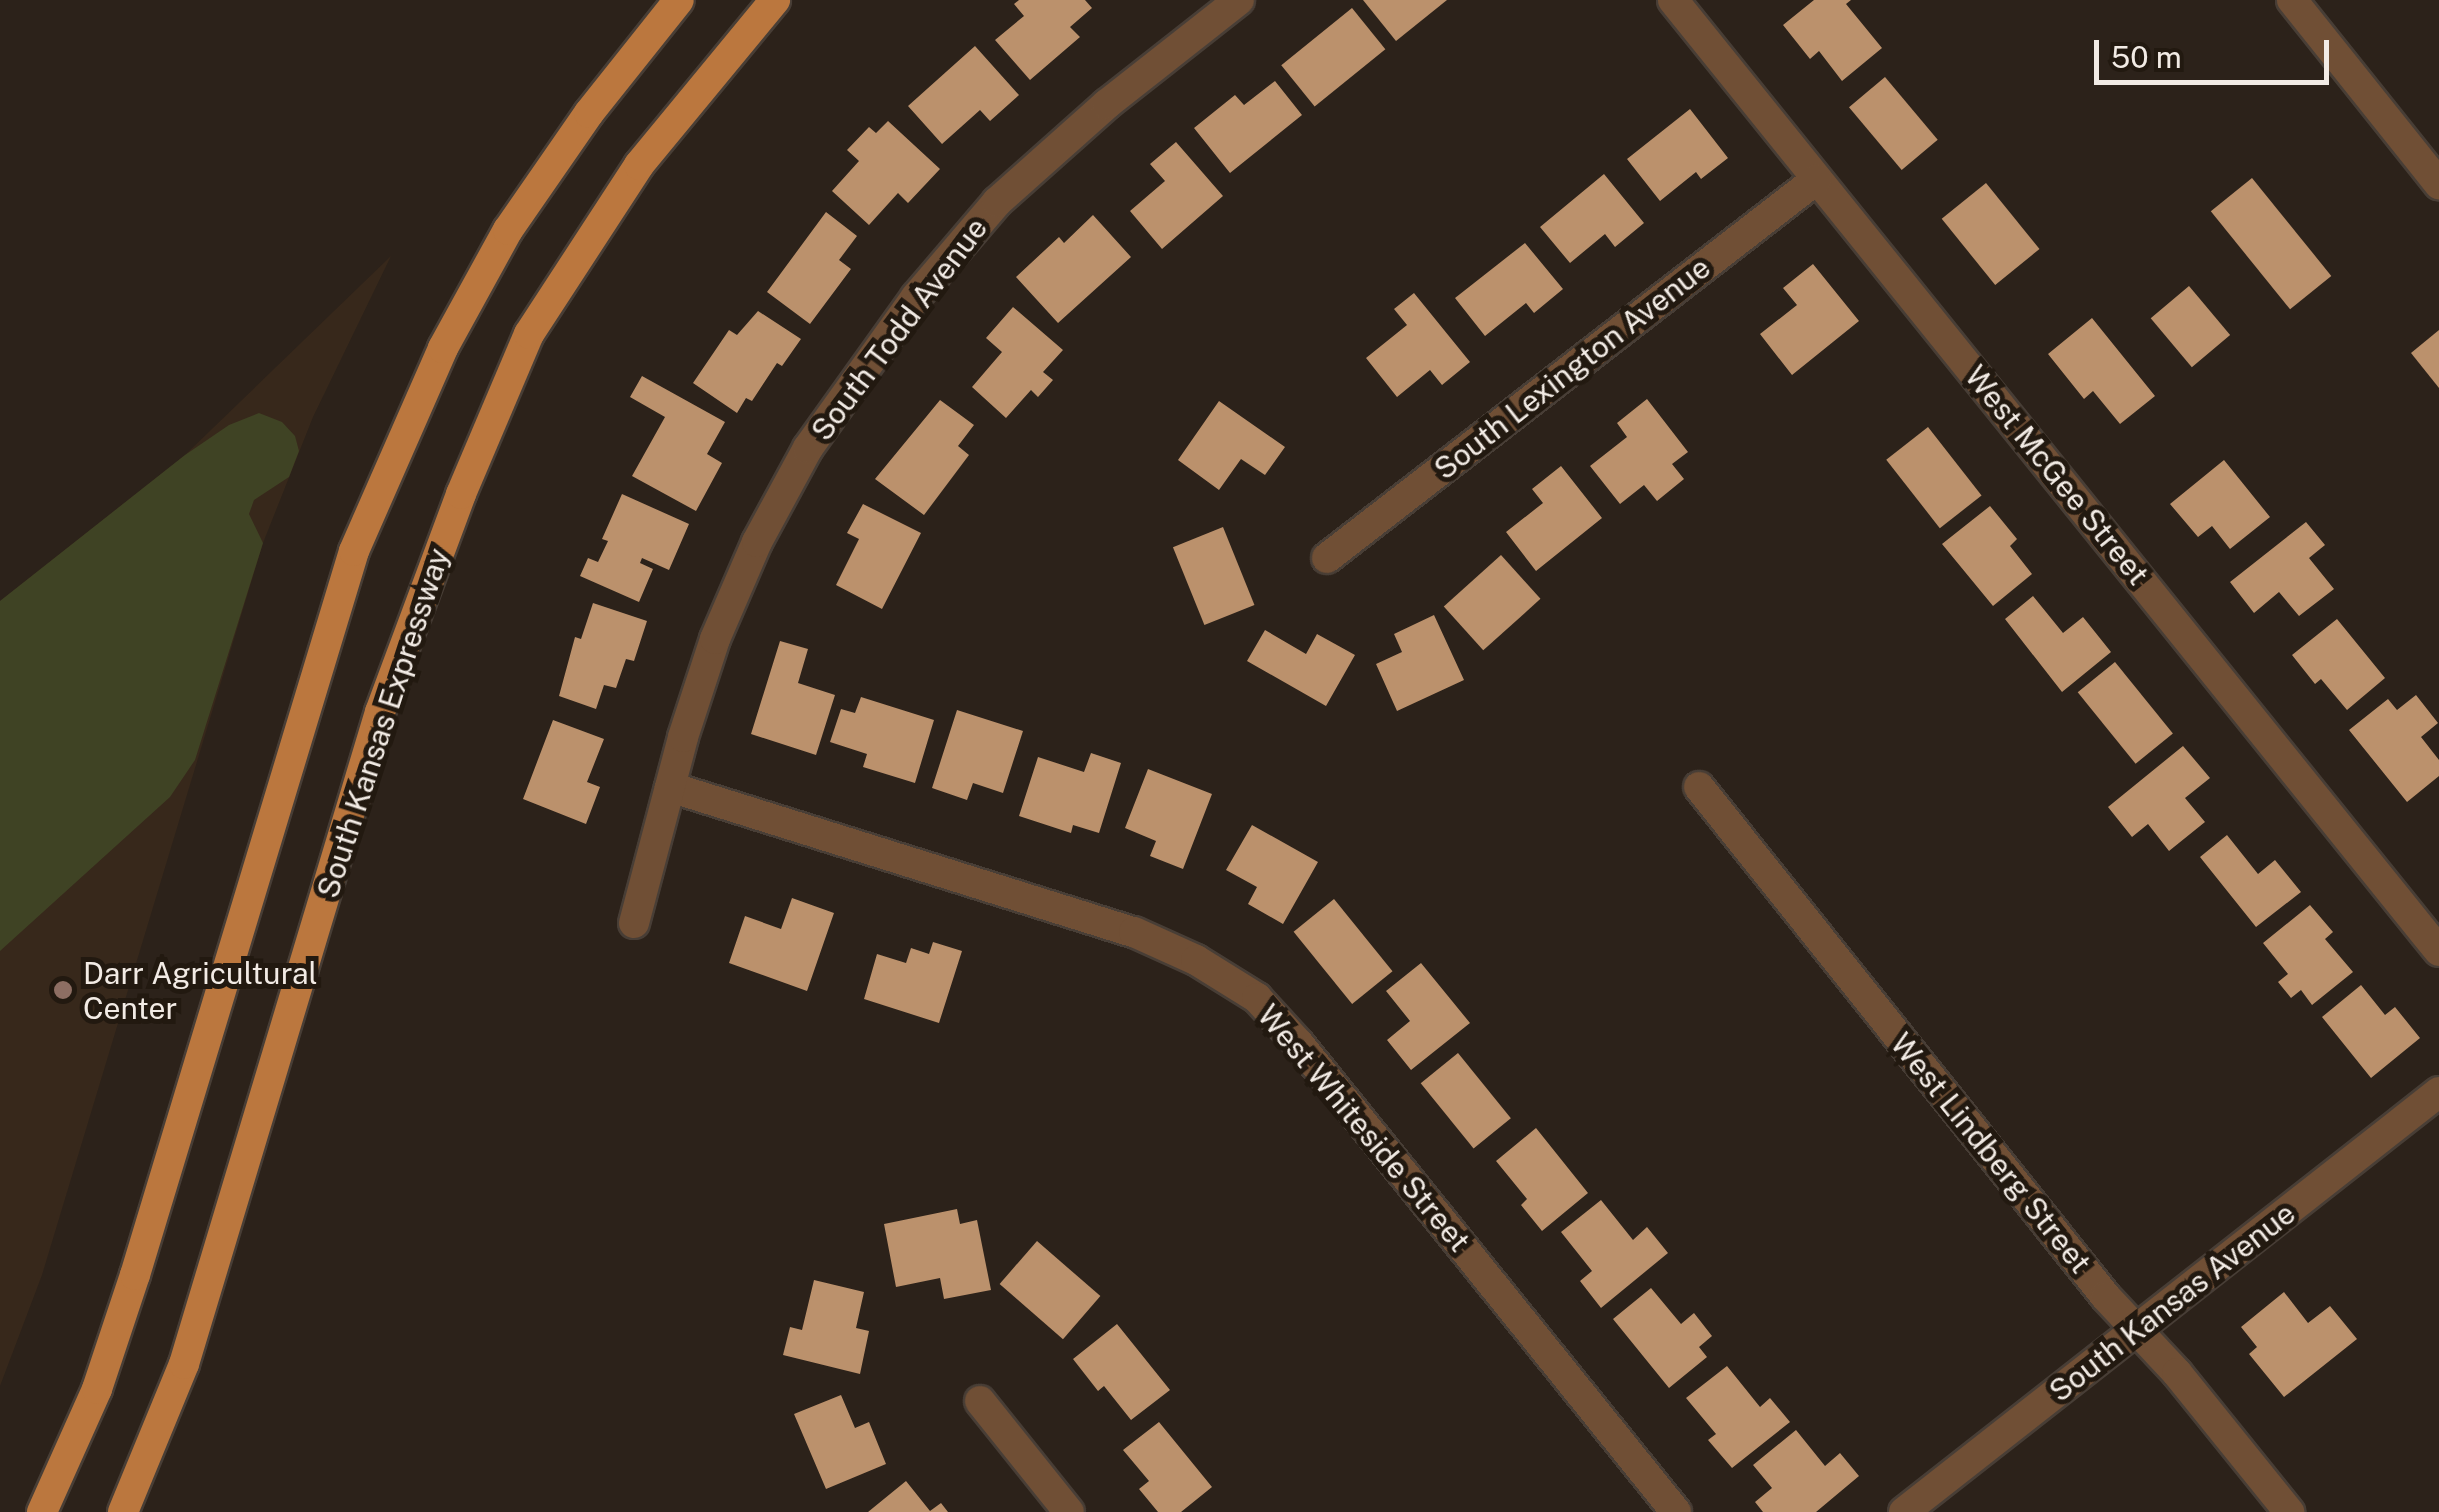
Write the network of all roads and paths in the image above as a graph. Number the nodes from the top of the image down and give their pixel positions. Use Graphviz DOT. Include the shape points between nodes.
graph roads {
  1 [pos="679,0"];
  2 [pos="775,0"];
  3 [pos="1240,0"];
  4 [pos="1673,0"];
  5 [pos="2292,0"];
  6 [pos="1818,179"];
  7 [pos="2439,184"];
  8 [pos="1327,558"];
  9 [pos="670,787"];
  10 [pos="1699,787"];
  11 [pos="634,922"];
  12 [pos="2439,951"];
  13 [pos="2439,1092"];
  14 [pos="2136,1330"];
  15 [pos="980,1401"];
  16 [pos="42,1512"];
  17 [pos="123,1512"];
  18 [pos="1069,1512"];
  19 [pos="1676,1512"];
  20 [pos="1904,1512"];
  21 [pos="2289,1512"];
  1 -- 16 [label="main road" via="508,230 443,348 354,551 135,1275 97,1389"];
  2 -- 17 [label="main road, South Kansas Expressway" via="639,165 529,334 460,494 380,712 184,1364"];
  3 -- 9 [label="street, South Todd Avenue" via="1107,104 997,202 878,346 808,448 757,542 709,656"];
  4 -- 6 [label="street, West McGee Street"];
  5 -- 7 [label="street"];
  6 -- 8 [label="street, South Lexington Avenue"];
  6 -- 12 [label="street, West McGee Street"];
  9 -- 11 [label="street, South Todd Avenue"];
  9 -- 19 [label="street, West Whiteside Street" via="1134,932 1257,998"];
  10 -- 14 [label="street, West Lindberg Street"];
  13 -- 14 [label="street, South Kansas Avenue"];
  14 -- 20 [label="street, South Kansas Avenue"];
  14 -- 21 [label="street, West Lindberg Street"];
  15 -- 18 [label="street"];
}
